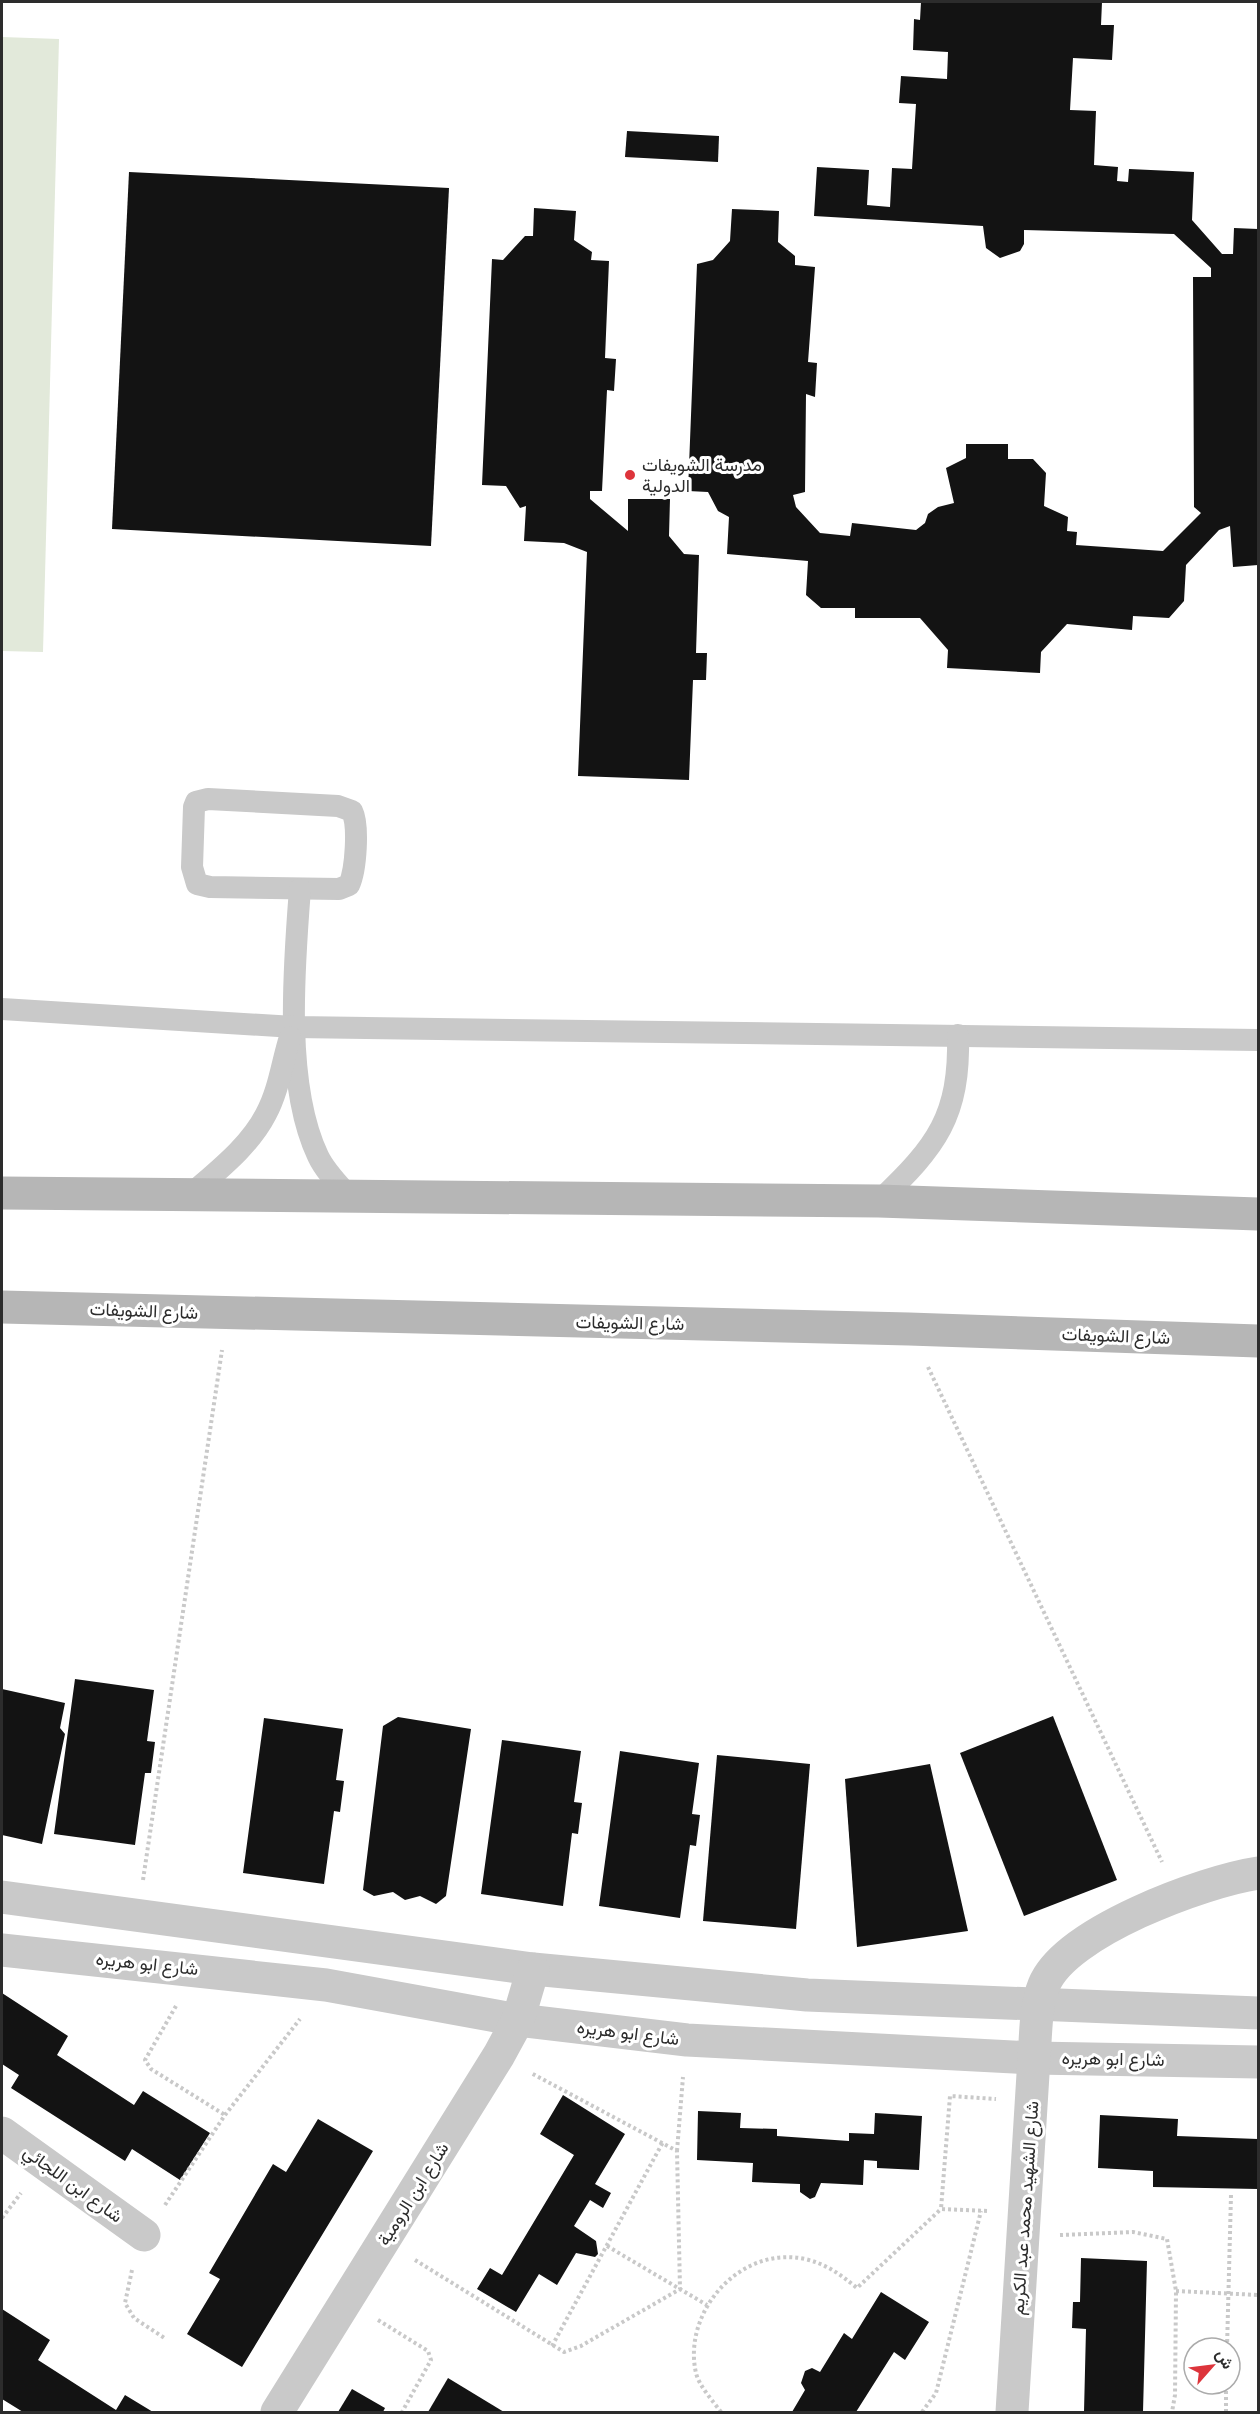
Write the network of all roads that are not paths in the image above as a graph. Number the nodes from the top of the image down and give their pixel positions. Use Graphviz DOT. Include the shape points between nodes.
graph roads {
  1 [pos="300,889"];
  2 [pos="2,1009"];
  3 [pos="294,1027"];
  4 [pos="958,1035"];
  5 [pos="1258,1040"];
  6 [pos="2,1193"];
  7 [pos="190,1195"];
  8 [pos="349,1196"];
  9 [pos="879,1201"];
  10 [pos="1258,1214"];
  11 [pos="2,1307"];
  12 [pos="1258,1341"];
  13 [pos="1258,1873"];
  14 [pos="2,1897"];
  15 [pos="2,1950"];
  16 [pos="533,1969"];
  17 [pos="1039,2005"];
  18 [pos="1258,2013"];
  19 [pos="518,2020"];
  20 [pos="1034,2058"];
  21 [pos="1258,2062"];
  22 [pos="2,2133"];
  23 [pos="144,2235"];
  24 [pos="277,2412"];
  25 [pos="1012,2412"];
  1 -- 1 [label="lane" via="197,884 192,867 196,802 208,799 338,806 351,811 355,817 355,837 354,872 349,885 339,889"];
  1 -- 3 [label="lane"];
  2 -- 3 [label="lane"];
  3 -- 4 [label="lane"];
  3 -- 7 [label="lane" via="276,1088 257,1130"];
  3 -- 8 [label="lane" via="304,1110 318,1156"];
  4 -- 5 [label="lane"];
  4 -- 9 [label="lane" via="959,1070 947,1118 920,1161"];
  6 -- 7 [label="main road"];
  7 -- 8 [label="main road"];
  8 -- 9 [label="main road"];
  9 -- 10 [label="main road"];
  11 -- 12 [label="main road, شارع الشويفات"];
  13 -- 17 [label="street, شارع الشهيد محمد عبد الكريم" via="1178,1895 1080,1944 1057,1963 1044,1985"];
  14 -- 16 [label="street"];
  15 -- 19 [label="street, شارع ابو هريره" via="326,1986"];
  16 -- 17 [label="street" via="807,1995"];
  16 -- 19 [label="street, شارع ابن الرومية"];
  17 -- 18 [label="street"];
  17 -- 20 [label="street, شارع الشهيد محمد عبد الكريم"];
  19 -- 20 [label="street, شارع ابو هريره" via="687,2040"];
  19 -- 24 [label="street, شارع ابن الرومية"];
  20 -- 21 [label="street, شارع ابو هريره"];
  20 -- 25 [label="street, شارع الشهيد محمد عبد الكريم"];
  22 -- 23 [label="street, شارع ابن اللجائي"];
}
